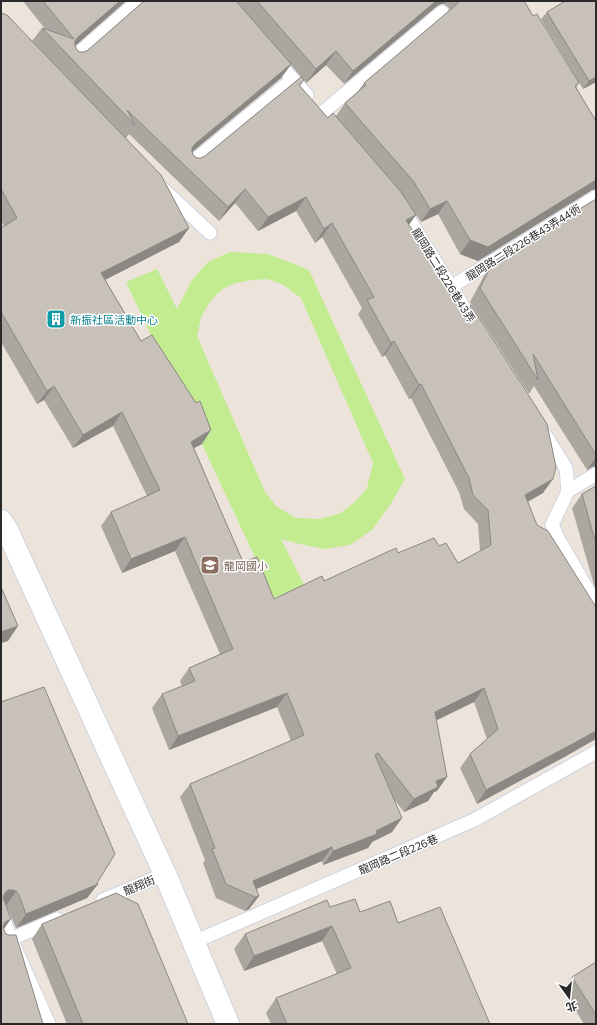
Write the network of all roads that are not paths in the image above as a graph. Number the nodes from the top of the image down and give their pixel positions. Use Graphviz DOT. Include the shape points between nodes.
graph roads {
  1 [pos="138,1"];
  2 [pos="442,12"];
  3 [pos="267,49"];
  4 [pos="73,58"];
  5 [pos="293,79"];
  6 [pos="322,113"];
  7 [pos="332,125"];
  8 [pos="190,164"];
  9 [pos="153,179"];
  10 [pos="393,195"];
  11 [pos="596,197"];
  12 [pos="210,233"];
  13 [pos="451,287"];
  14 [pos="481,334"];
  15 [pos="536,421"];
  16 [pos="596,474"];
  17 [pos="568,491"];
  18 [pos="1,521"];
  19 [pos="596,604"];
  20 [pos="596,752"];
  21 [pos="165,874"];
  22 [pos="92,905"];
  23 [pos="1,912"];
  24 [pos="70,914"];
  25 [pos="6,940"];
  26 [pos="194,942"];
  27 [pos="49,1024"];
  28 [pos="228,1024"];
  1 -- 4 [label="lane"];
  2 -- 6 [label="lane"];
  3 -- 5 [label="lane"];
  5 -- 6 [label="lane"];
  5 -- 8 [label="lane"];
  6 -- 7 [label="lane"];
  9 -- 12 [label="lane"];
  10 -- 13 [label="lane, 龍岡路二段226巷43弄"];
  11 -- 13 [label="lane, 龍岡路二段226巷43弄44衖"];
  13 -- 14 [label="lane, 龍岡路二段226巷43弄"];
  15 -- 17 [label="lane" via="566,468"];
  16 -- 17 [label="lane"];
  17 -- 19 [label="lane" via="552,525"];
  18 -- 21 [label="main road"];
  20 -- 26 [label="lane, 龍岡路二段226巷" via="474,820"];
  21 -- 22 [label="lane, 龍翔街"];
  21 -- 26 [label="main road"];
  23 -- 25 [label="lane"];
  24 -- 25 [label="lane"];
  25 -- 27 [label="lane"];
  26 -- 28 [label="main road"];
}
